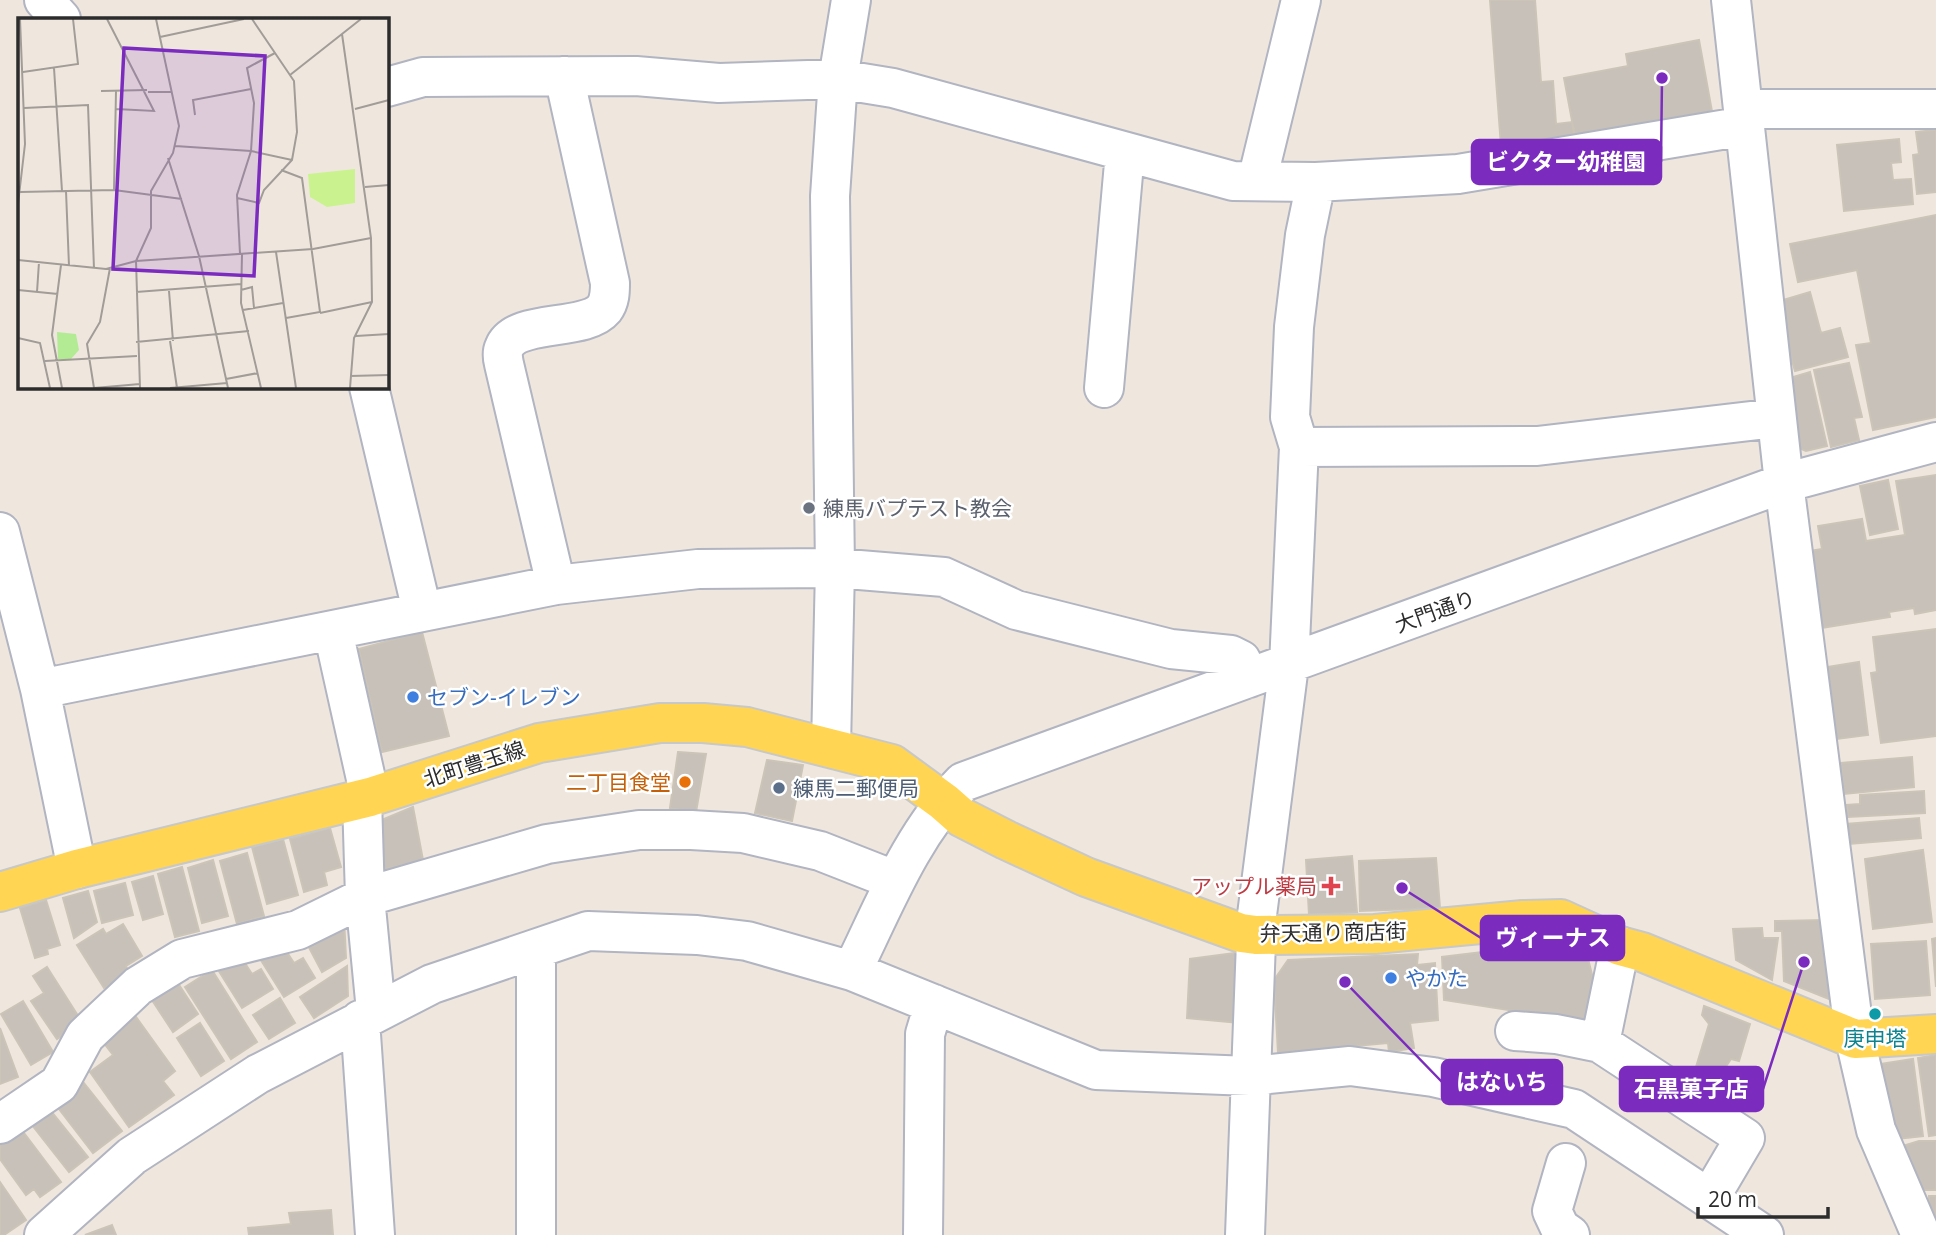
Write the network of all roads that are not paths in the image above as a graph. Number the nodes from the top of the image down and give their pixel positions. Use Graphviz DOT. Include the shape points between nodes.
graph roads {
  1 [pos="44,0"];
  2 [pos="851,0"];
  3 [pos="1301,0"];
  4 [pos="1731,0"];
  5 [pos="60,18"];
  6 [pos="564,76"];
  7 [pos="838,79"];
  8 [pos="388,87"];
  9 [pos="1936,109"];
  10 [pos="1744,118"];
  11 [pos="1125,152"];
  12 [pos="1257,181"];
  13 [pos="1316,182"];
  14 [pos="369,388"];
  15 [pos="1104,388"];
  16 [pos="1776,418"];
  17 [pos="1936,442"];
  18 [pos="1299,447"];
  19 [pos="1784,483"];
  20 [pos="0,532"];
  21 [pos="835,568"];
  22 [pos="556,585"];
  23 [pos="422,611"];
  24 [pos="333,631"];
  25 [pos="1289,664"];
  26 [pos="1249,678"];
  27 [pos="40,689"];
  28 [pos="831,747"];
  29 [pos="366,798"];
  30 [pos="944,802"];
  31 [pos="77,869"];
  32 [pos="894,880"];
  33 [pos="0,892"];
  34 [pos="365,897"];
  35 [pos="1256,935"];
  36 [pos="1620,946"];
  37 [pos="536,950"];
  38 [pos="852,971"];
  39 [pos="934,1004"];
  40 [pos="368,1015"];
  41 [pos="1515,1031"];
  42 [pos="1936,1034"];
  43 [pos="1855,1039"];
  44 [pos="1600,1043"];
  45 [pos="1250,1076"];
  46 [pos="0,1124"];
  47 [pos="1566,1163"];
  48 [pos="1709,1199"];
  49 [pos="44,1235"];
  50 [pos="375,1235"];
  51 [pos="536,1235"];
  52 [pos="923,1235"];
  53 [pos="1245,1235"];
  54 [pos="1570,1235"];
  55 [pos="1764,1235"];
  56 [pos="1922,1235"];
  1 -- 5 [label="street"];
  2 -- 7 [label="street"];
  3 -- 12 [label="street"];
  4 -- 10 [label="street"];
  6 -- 7 [label="street" via="719,83"];
  6 -- 8 [label="street" via="423,77"];
  6 -- 22 [label="street" via="610,298 603,311 523,332 503,348"];
  7 -- 11 [label="street" via="893,88"];
  7 -- 21 [label="street" via="831,196"];
  9 -- 10 [label="street"];
  10 -- 13 [label="street" via="1458,174"];
  10 -- 16 [label="street"];
  11 -- 12 [label="street" via="1233,181"];
  11 -- 15 [label="street"];
  12 -- 13 [label="street"];
  13 -- 18 [label="street" via="1294,327 1290,417"];
  14 -- 23 [label="street"];
  16 -- 18 [label="street" via="1537,446"];
  16 -- 19 [label="street"];
  17 -- 19 [label="street, 大門通り"];
  18 -- 25 [label="street"];
  19 -- 25 [label="street, 大門通り"];
  19 -- 43 [label="street"];
  20 -- 27 [label="street"];
  21 -- 22 [label="street" via="698,569"];
  21 -- 26 [label="street" via="944,577 1016,610 1171,649 1231,655 1241,660"];
  21 -- 28 [label="street"];
  22 -- 23 [label="street"];
  23 -- 24 [label="street"];
  24 -- 27 [label="street"];
  24 -- 29 [label="street"];
  25 -- 26 [label="street, 大門通り"];
  25 -- 35 [label="street"];
  26 -- 30 [label="street, 大門通り" via="963,782"];
  27 -- 31 [label="street"];
  28 -- 29 [label="main road, 北町豊玉線" via="747,727 660,723 538,743"];
  28 -- 30 [label="main road, 北町豊玉線" via="892,764"];
  29 -- 31 [label="main road, 北町豊玉線"];
  29 -- 34 [label="street"];
  30 -- 32 [label="street, 大門通り"];
  30 -- 35 [label="main road, 弁天通り商店街" via="961,817 1086,877"];
  31 -- 33 [label="main road, 北町豊玉線"];
  32 -- 34 [label="street" via="820,851 743,833 639,831 547,844"];
  32 -- 38 [label="street, 大門通り"];
  34 -- 40 [label="street"];
  34 -- 46 [label="street" via="299,930 182,959 138,986 85,1035 59,1084"];
  35 -- 36 [label="main road, 弁天通り商店街" via="1375,934 1561,919"];
  35 -- 45 [label="street"];
  36 -- 43 [label="main road, 弁天通り商店街"];
  36 -- 44 [label="street"];
  37 -- 38 [label="street" via="588,932 697,935 747,941"];
  37 -- 40 [label="street" via="432,984"];
  37 -- 51 [label="street"];
  38 -- 39 [label="street"];
  39 -- 45 [label="street" via="1096,1070"];
  39 -- 52 [label="street" via="925,1034"];
  40 -- 49 [label="street" via="258,1074 132,1156"];
  40 -- 50 [label="street"];
  41 -- 44 [label="street"];
  42 -- 43 [label="main road, 弁天通り商店街"];
  43 -- 56 [label="street" via="1876,1130"];
  44 -- 48 [label="street" via="1745,1138"];
  45 -- 48 [label="street" via="1350,1066 1433,1077 1574,1109"];
  45 -- 53 [label="street"];
  47 -- 54 [label="street" via="1552,1211 1560,1228"];
  48 -- 55 [label="street"];
}
